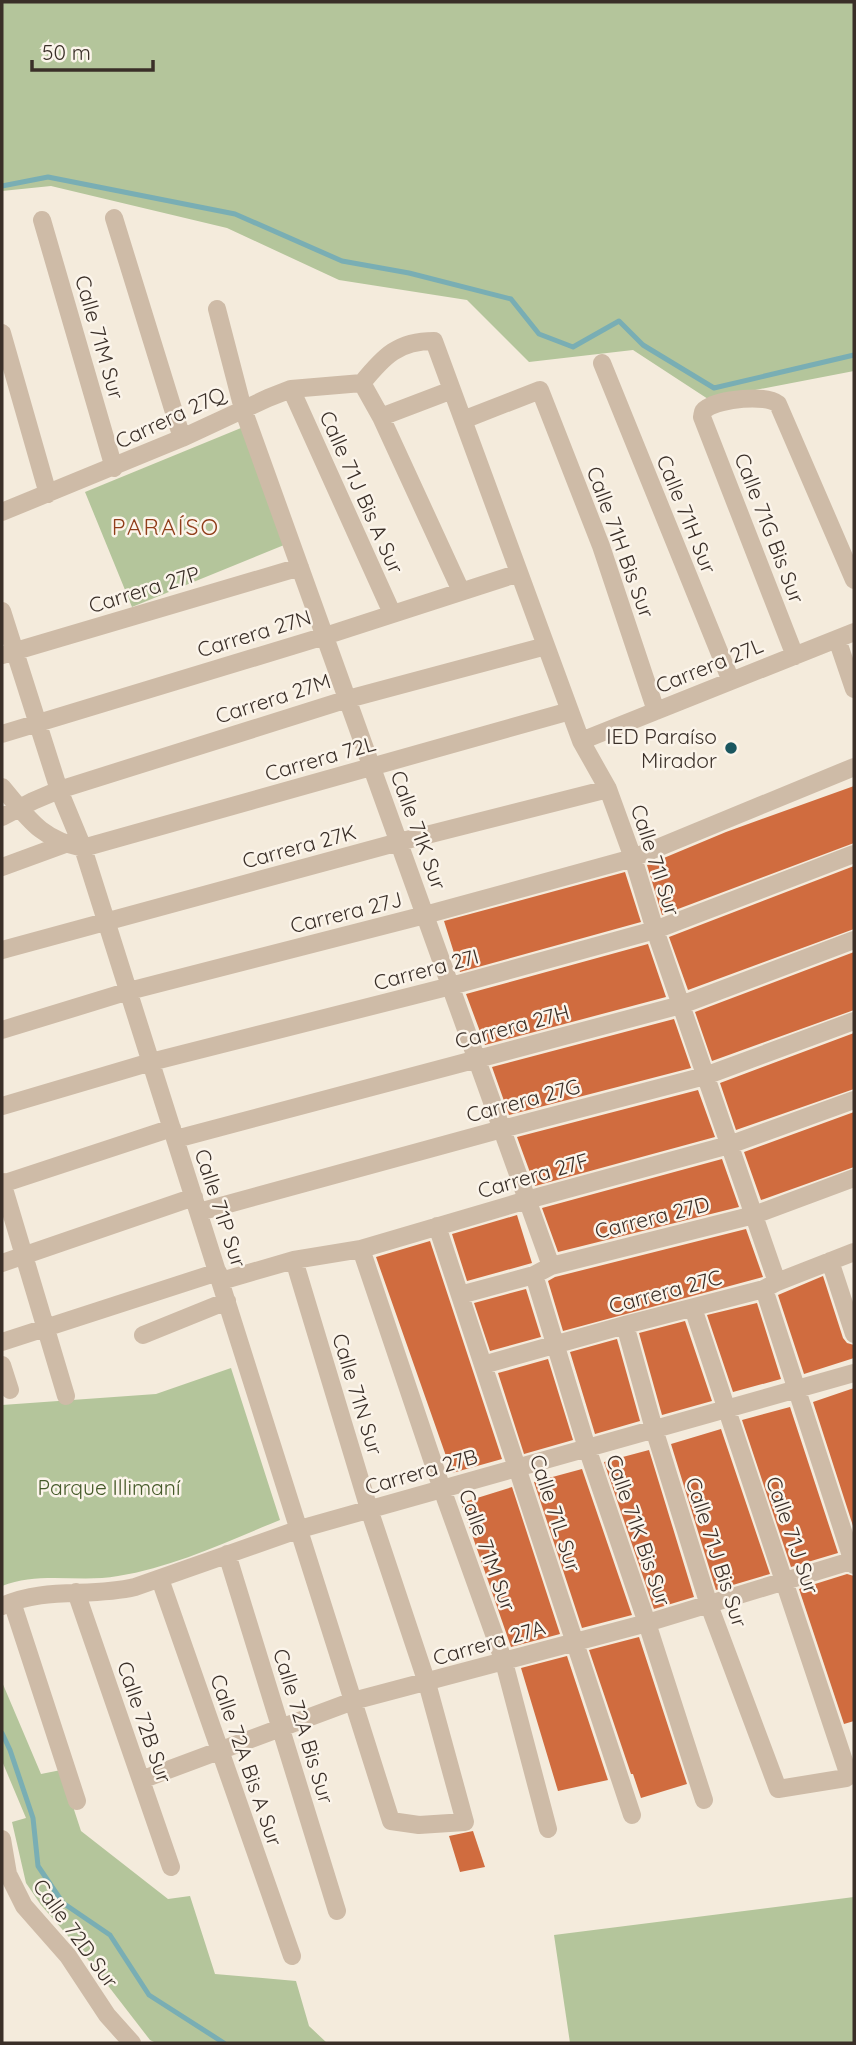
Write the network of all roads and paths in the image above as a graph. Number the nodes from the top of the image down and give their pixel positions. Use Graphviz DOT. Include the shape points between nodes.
graph roads {
  1 [pos="114,218"];
  2 [pos="42,220"];
  3 [pos="217,309"];
  4 [pos="2,333"];
  5 [pos="602,363"];
  6 [pos="362,383"];
  7 [pos="291,389"];
  8 [pos="452,390"];
  9 [pos="243,409"];
  10 [pos="380,417"];
  11 [pos="463,420"];
  12 [pos="182,438"];
  13 [pos="114,468"];
  14 [pos="48,494"];
  15 [pos="2,512"];
  16 [pos="300,566"];
  17 [pos="519,573"];
  18 [pos="854,580"];
  19 [pos="461,591"];
  20 [pos="2,611"];
  21 [pos="392,613"];
  22 [pos="846,635"];
  23 [pos="325,636"];
  24 [pos="546,646"];
  25 [pos="8,653"];
  26 [pos="795,656"];
  27 [pos="731,681"];
  28 [pos="854,689"];
  29 [pos="348,699"];
  30 [pos="570,711"];
  31 [pos="656,711"];
  32 [pos="36,723"];
  33 [pos="2,734"];
  34 [pos="580,741"];
  35 [pos="372,767"];
  36 [pos="854,767"];
  37 [pos="2,787"];
  38 [pos="608,789"];
  39 [pos="59,790"];
  40 [pos="20,808"];
  41 [pos="2,817"];
  42 [pos="399,842"];
  43 [pos="65,844"];
  44 [pos="83,848"];
  45 [pos="854,854"];
  46 [pos="633,858"];
  47 [pos="2,867"];
  48 [pos="425,915"];
  49 [pos="106,921"];
  50 [pos="655,930"];
  51 [pos="854,940"];
  52 [pos="2,950"];
  53 [pos="451,986"];
  54 [pos="129,991"];
  55 [pos="681,1005"];
  56 [pos="854,1021"];
  57 [pos="2,1030"];
  58 [pos="477,1059"];
  59 [pos="151,1062"];
  60 [pos="705,1076"];
  61 [pos="854,1100"];
  62 [pos="2,1106"];
  63 [pos="502,1129"];
  64 [pos="174,1134"];
  65 [pos="729,1145"];
  66 [pos="854,1178"];
  67 [pos="2,1183"];
  68 [pos="527,1199"];
  69 [pos="197,1205"];
  70 [pos="754,1214"];
  71 [pos="437,1226"];
  72 [pos="361,1249"];
  73 [pos="854,1252"];
  74 [pos="24,1255"];
  75 [pos="294,1260"];
  76 [pos="830,1261"];
  77 [pos="2,1263"];
  78 [pos="551,1266"];
  79 [pos="534,1275"];
  80 [pos="219,1276"];
  81 [pos="771,1285"];
  82 [pos="460,1295"];
  83 [pos="227,1301"];
  84 [pos="693,1308"];
  85 [pos="625,1325"];
  86 [pos="46,1327"];
  87 [pos="854,1334"];
  88 [pos="143,1335"];
  89 [pos="2,1342"];
  90 [pos="555,1345"];
  91 [pos="2,1365"];
  92 [pos="483,1365"];
  93 [pos="854,1373"];
  94 [pos="797,1389"];
  95 [pos="10,1390"];
  96 [pos="66,1396"];
  97 [pos="726,1409"];
  98 [pos="654,1429"];
  99 [pos="587,1448"];
  100 [pos="517,1467"];
  101 [pos="442,1489"];
  102 [pos="369,1509"];
  103 [pos="300,1529"];
  104 [pos="227,1554"];
  105 [pos="854,1562"];
  106 [pos="160,1579"];
  107 [pos="785,1583"];
  108 [pos="76,1592"];
  109 [pos="7,1604"];
  110 [pos="709,1605"];
  111 [pos="647,1623"];
  112 [pos="575,1641"];
  113 [pos="503,1662"];
  114 [pos="427,1683"];
  115 [pos="354,1701"];
  116 [pos="281,1728"];
  117 [pos="220,1751"];
  118 [pos="141,1780"];
  119 [pos="778,1789"];
  120 [pos="704,1800"];
  121 [pos="77,1801"];
  122 [pos="632,1815"];
  123 [pos="391,1821"];
  124 [pos="548,1829"];
  125 [pos="2,1839"];
  126 [pos="171,1867"];
  127 [pos="337,1911"];
  128 [pos="292,1956"];
  129 [pos="132,2043"];
  1 -- 12 [label="street"];
  2 -- 13 [label="street, Calle 71M Sur"];
  3 -- 9 [label="street, Calle 71K Sur"];
  4 -- 14 [label="street"];
  5 -- 27 [label="street, Calle 71H Sur"];
  6 -- 7 [label="street, Carrera 27Q"];
  6 -- 8 [label="street, Calle 71I Sur" via="389,353 418,341 434,341"];
  6 -- 10 [label="street"];
  7 -- 9 [label="street, Carrera 27Q"];
  7 -- 21 [label="street, Calle 71J Bis A Sur"];
  8 -- 10 [label="street"];
  8 -- 11 [label="street, Calle 71I Sur"];
  9 -- 12 [label="street, Carrera 27Q"];
  9 -- 16 [label="street, Calle 71K Sur"];
  10 -- 19 [label="street"];
  11 -- 17 [label="street, Calle 71I Sur"];
  11 -- 31 [label="street, Calle 71H Bis Sur" via="540,390 601,546"];
  12 -- 13 [label="street, Carrera 27Q"];
  13 -- 14 [label="street, Carrera 27Q"];
  14 -- 15 [label="street, Carrera 27Q"];
  16 -- 23 [label="street, Calle 71K Sur"];
  16 -- 25 [label="street, Carrera 27P"];
  17 -- 19 [label="street, Carrera 27N"];
  17 -- 24 [label="street, Calle 71I Sur"];
  18 -- 26 [label="street, Calle 71G Bis Sur" via="778,404 769,399 707,407 702,417"];
  19 -- 21 [label="street, Carrera 27N"];
  20 -- 25 [label="street, Calle 71P Sur"];
  21 -- 23 [label="street, Carrera 27N"];
  22 -- 26 [label="street, Carrera 27L"];
  22 -- 28 [label="street"];
  23 -- 29 [label="street, Calle 71K Sur"];
  23 -- 32 [label="street, Carrera 27N"];
  24 -- 29 [label="street, Carrera 27M"];
  24 -- 30 [label="street, Calle 71I Sur"];
  25 -- 32 [label="street, Calle 71P Sur"];
  26 -- 27 [label="street, Carrera 27L"];
  27 -- 31 [label="street, Carrera 27L"];
  29 -- 35 [label="street, Calle 71K Sur"];
  29 -- 39 [label="street, Carrera 27M"];
  30 -- 34 [label="street, Calle 71I Sur"];
  30 -- 35 [label="street, Carrera 72L"];
  31 -- 34 [label="street, Carrera 27L"];
  32 -- 33 [label="street, Carrera 27N"];
  32 -- 39 [label="street, Calle 71P Sur"];
  34 -- 38 [label="street, Calle 71I Sur"];
  35 -- 42 [label="street, Calle 71K Sur"];
  35 -- 44 [label="street, Carrera 72L"];
  36 -- 46 [label="street, Carrera 27J"];
  37 -- 40 [label="street"];
  38 -- 42 [label="street, Carrera 27K"];
  38 -- 46 [label="street, Calle 71I Sur"];
  39 -- 40 [label="street, Carrera 27M"];
  39 -- 44 [label="street, Calle 71P Sur"];
  40 -- 41 [label="street, Carrera 27M"];
  40 -- 43 [label="street" via="45,835"];
  42 -- 48 [label="street, Calle 71K Sur"];
  42 -- 49 [label="street, Carrera 27K"];
  43 -- 44 [label="street"];
  43 -- 47 [label="street"];
  44 -- 49 [label="street, Calle 71P Sur"];
  45 -- 50 [label="street, Carrera 27I"];
  46 -- 48 [label="street, Carrera 27J"];
  46 -- 50 [label="street, Calle 71I Sur"];
  48 -- 53 [label="street, Calle 71K Sur"];
  48 -- 54 [label="street, Carrera 27J"];
  49 -- 52 [label="street, Carrera 27K"];
  49 -- 54 [label="street, Calle 71P Sur"];
  50 -- 53 [label="street, Carrera 27I"];
  50 -- 55 [label="street, Calle 71I Sur"];
  51 -- 55 [label="street, Carrera 27H"];
  53 -- 58 [label="street, Calle 71K Sur"];
  53 -- 59 [label="street, Carrera 27I"];
  54 -- 57 [label="street, Carrera 27J"];
  54 -- 59 [label="street, Calle 71P Sur"];
  55 -- 58 [label="street, Carrera 27H"];
  55 -- 60 [label="street, Calle 71I Sur"];
  56 -- 60 [label="street, Carrera 27G"];
  58 -- 63 [label="street, Calle 71K Sur"];
  58 -- 64 [label="street, Carrera 27H"];
  59 -- 62 [label="street, Carrera 27I"];
  59 -- 64 [label="street, Calle 71P Sur"];
  60 -- 63 [label="street, Carrera 27G"];
  60 -- 65 [label="street, Calle 71I Sur"];
  61 -- 65 [label="street, Carrera 27F"];
  63 -- 68 [label="street, Calle 71K Sur"];
  63 -- 69 [label="street, Carrera 27G"];
  64 -- 67 [label="street, Carrera 27H"];
  64 -- 69 [label="street, Calle 71P Sur"];
  65 -- 68 [label="street, Carrera 27F"];
  65 -- 70 [label="street, Calle 71I Sur"];
  66 -- 70 [label="street, Carrera 27D"];
  67 -- 74 [label="street"];
  68 -- 71 [label="street, Carrera 27F"];
  68 -- 78 [label="street, Calle 71K Sur"];
  69 -- 74 [label="street, Carrera 27G"];
  69 -- 80 [label="street, Calle 71P Sur"];
  70 -- 78 [label="street, Carrera 27D"];
  70 -- 81 [label="street, Calle 71I Sur"];
  71 -- 72 [label="street, Carrera 27F"];
  71 -- 82 [label="street, Calle 71L Sur"];
  72 -- 75 [label="street, Carrera 27F"];
  72 -- 101 [label="street, Calle 71M Sur"];
  73 -- 76 [label="street, Carrera 27C"];
  74 -- 77 [label="street, Carrera 27G"];
  74 -- 86 [label="street"];
  75 -- 80 [label="street, Carrera 27F"];
  75 -- 102 [label="street, Calle 71N Sur"];
  76 -- 81 [label="street, Carrera 27C"];
  76 -- 87 [label="street"];
  78 -- 79 [label="street, Carrera 27D"];
  79 -- 82 [label="street, Carrera 27D"];
  79 -- 90 [label="street, Calle 71K Bis Sur"];
  80 -- 83 [label="street, Calle 71P Sur"];
  80 -- 86 [label="street, Carrera 27F"];
  81 -- 84 [label="street, Carrera 27C"];
  81 -- 94 [label="street, Calle 71I Sur"];
  82 -- 92 [label="street, Calle 71L Sur"];
  83 -- 88 [label="street"];
  83 -- 103 [label="street, Calle 71P Sur"];
  84 -- 85 [label="street, Carrera 27C"];
  84 -- 97 [label="street, Calle 71J Sur"];
  85 -- 90 [label="street, Carrera 27C"];
  85 -- 98 [label="street, Calle 71J Bis Sur"];
  86 -- 89 [label="street, Carrera 27F"];
  86 -- 96 [label="street"];
  90 -- 92 [label="street, Carrera 27C"];
  90 -- 99 [label="street, Calle 71K Bis Sur"];
  91 -- 95 [label="street"];
  92 -- 100 [label="street, Calle 71L Sur"];
  93 -- 94 [label="street, Carrera 27B"];
  94 -- 97 [label="street, Carrera 27B"];
  94 -- 105 [label="street, Calle 71I Sur"];
  97 -- 98 [label="street, Carrera 27B"];
  97 -- 107 [label="street, Calle 71J Sur"];
  98 -- 99 [label="street, Carrera 27B"];
  98 -- 110 [label="street, Calle 71J Bis Sur"];
  99 -- 100 [label="street, Carrera 27B"];
  99 -- 111 [label="street, Calle 71K Bis Sur"];
  100 -- 101 [label="street, Carrera 27B"];
  100 -- 112 [label="street, Calle 71L Sur"];
  101 -- 102 [label="street, Carrera 27B"];
  101 -- 113 [label="street, Calle 71M Sur"];
  102 -- 103 [label="street, Carrera 27B"];
  102 -- 114 [label="street, Calle 71N Sur"];
  103 -- 104 [label="street, Carrera 27B"];
  103 -- 115 [label="street, Calle 71P Sur"];
  104 -- 106 [label="street, Carrera 27B"];
  104 -- 116 [label="street, Calle 72A Bis Sur"];
  105 -- 107 [label="street, Carrera 27A"];
  106 -- 108 [label="street, Carrera 27B" via="122,1590"];
  106 -- 117 [label="street, Calle 72A Bis A Sur"];
  107 -- 110 [label="street, Carrera 27A"];
  107 -- 119 [label="street, Calle 71J Sur" via="849,1776"];
  108 -- 109 [label="street, Carrera 27B" via="41,1594"];
  108 -- 118 [label="street, Calle 72B Sur"];
  109 -- 121 [label="street"];
  110 -- 111 [label="street, Carrera 27A"];
  110 -- 119 [label="street, Calle 71J Bis Sur"];
  111 -- 112 [label="street, Carrera 27A"];
  111 -- 120 [label="street, Calle 71K Bis Sur"];
  112 -- 113 [label="street, Carrera 27A"];
  112 -- 122 [label="street, Calle 71L Sur"];
  113 -- 114 [label="street, Carrera 27A"];
  113 -- 124 [label="street, Calle 71M Sur"];
  114 -- 115 [label="street, Carrera 27A"];
  114 -- 123 [label="street, Calle 71N Sur" via="465,1822 419,1825"];
  115 -- 116 [label="street, Carrera 27A"];
  115 -- 123 [label="street, Calle 71P Sur"];
  116 -- 117 [label="street, Carrera 27A"];
  116 -- 127 [label="street, Calle 72A Bis Sur"];
  117 -- 118 [label="street, Carrera 27A"];
  117 -- 128 [label="street, Calle 72A Bis A Sur"];
  118 -- 126 [label="street, Calle 72B Sur"];
  125 -- 129 [label="street, Calle 72D Sur" via="8,1874 24,1906 68,1956 107,2015"];
}
